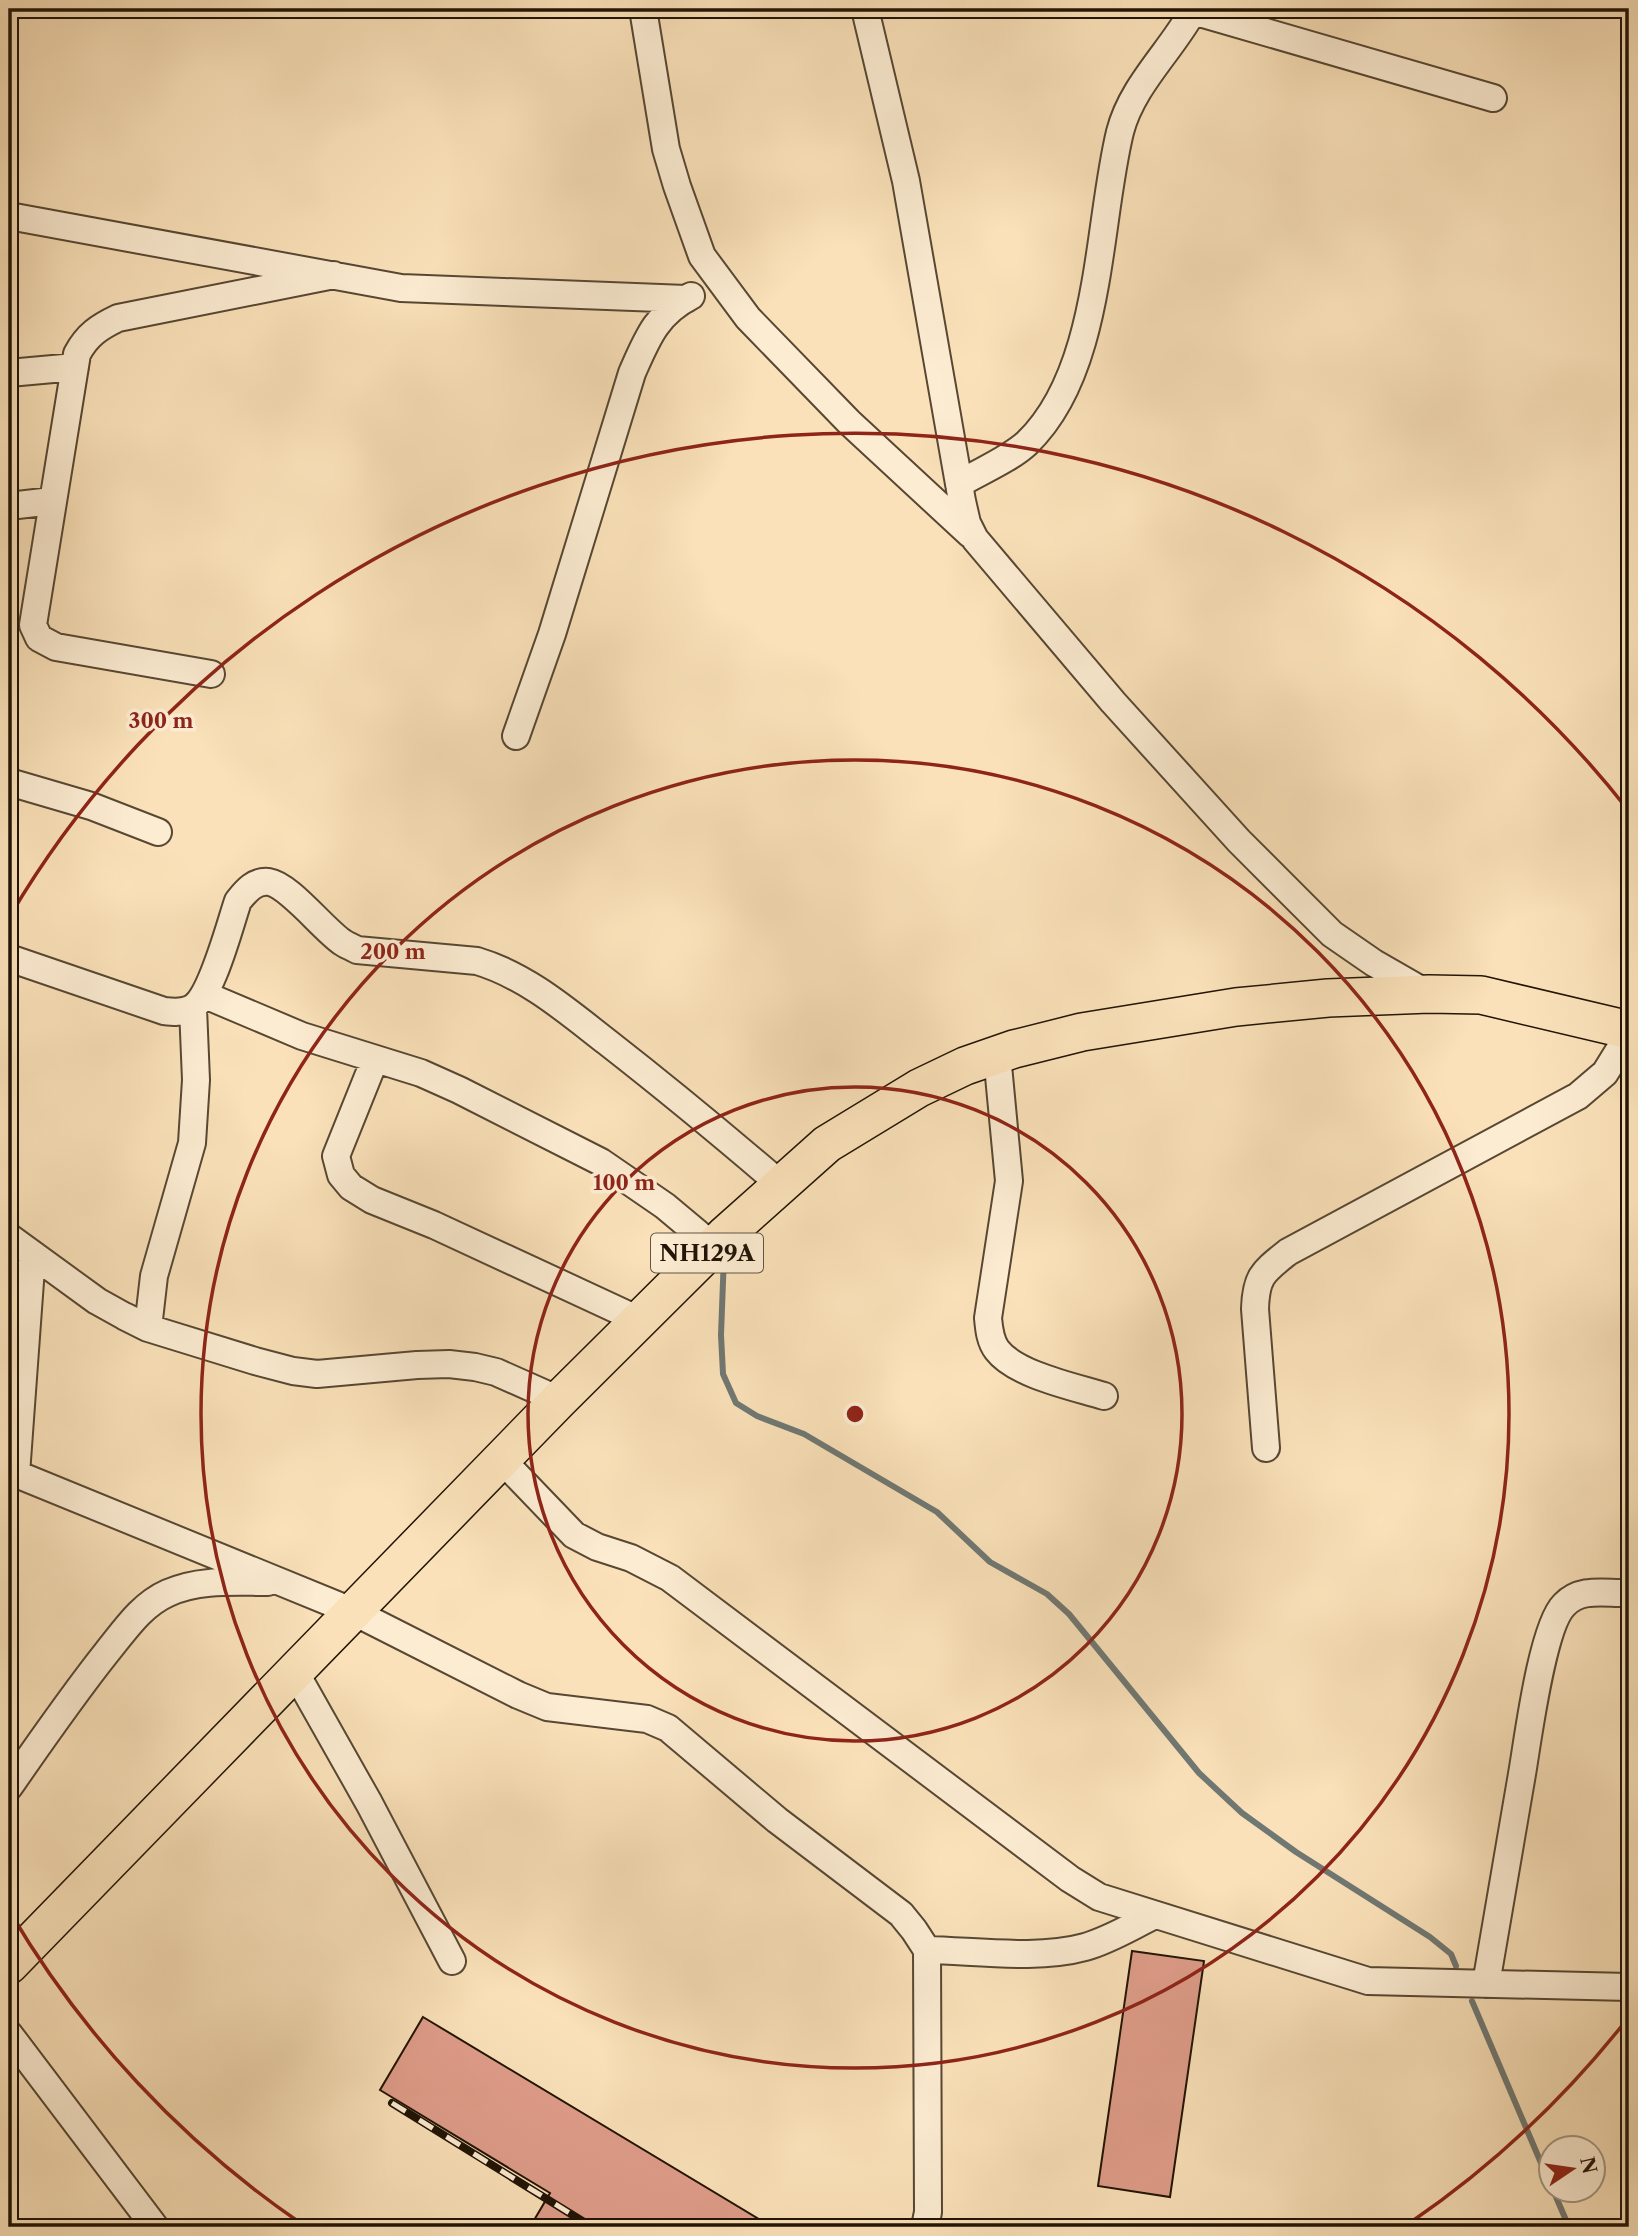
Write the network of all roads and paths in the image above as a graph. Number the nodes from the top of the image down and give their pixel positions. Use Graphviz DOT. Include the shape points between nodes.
graph roads {
  1 [pos="643,9"];
  2 [pos="865,9"];
  3 [pos="1193,10"];
  4 [pos="1493,98"];
  5 [pos="9,216"];
  6 [pos="334,275"];
  7 [pos="721,282"];
  8 [pos="686,299"];
  9 [pos="75,367"];
  10 [pos="9,373"];
  11 [pos="959,484"];
  12 [pos="52,501"];
  13 [pos="9,506"];
  14 [pos="975,539"];
  15 [pos="211,674"];
  16 [pos="516,736"];
  17 [pos="9,782"];
  18 [pos="158,832"];
  19 [pos="9,958"];
  20 [pos="1429,994"];
  21 [pos="199,1002"];
  22 [pos="1629,1032"];
  23 [pos="997,1055"];
  24 [pos="375,1059"];
  25 [pos="780,1184"];
  26 [pos="9,1237"];
  27 [pos="714,1247"];
  28 [pos="32,1254"];
  29 [pos="639,1320"];
  30 [pos="149,1328"];
  31 [pos="1104,1396"];
  32 [pos="559,1400"];
  33 [pos="1266,1448"];
  34 [pos="501,1459"];
  35 [pos="13,1472"];
  36 [pos="280,1582"];
  37 [pos="1629,1590"];
  38 [pos="354,1612"];
  39 [pos="295,1672"];
  40 [pos="9,1787"];
  41 [pos="1155,1915"];
  42 [pos="927,1950"];
  43 [pos="452,1961"];
  44 [pos="9,1965"];
  45 [pos="1486,1984"];
  46 [pos="1629,1987"];
  47 [pos="9,2034"];
  48 [pos="155,2227"];
  49 [pos="925,2227"];
  1 -- 7 [label="street" via="666,149 702,256"];
  2 -- 11 [label="street" via="906,181"];
  3 -- 4 [label="street"];
  3 -- 11 [label="street" via="1142,86 1121,130 1084,331 1064,388 1024,446"];
  5 -- 6 [label="street"];
  6 -- 8 [label="street" via="401,288"];
  6 -- 9 [label="street" via="118,318 91,333"];
  7 -- 8 [label="street"];
  7 -- 14 [label="street" via="748,318 849,422"];
  8 -- 16 [label="street" via="663,314 632,373"];
  9 -- 10 [label="street"];
  9 -- 12 [label="street"];
  11 -- 14 [label="street"];
  12 -- 13 [label="street"];
  12 -- 15 [label="street" via="33,613 39,638 56,647"];
  14 -- 20 [label="street" via="1239,841 1332,934"];
  17 -- 18 [label="street"];
  19 -- 21 [label="street" via="164,1011 178,1012"];
  20 -- 22 [label="highway, NH129A" via="1481,995"];
  20 -- 23 [label="highway, NH129A" via="1236,1007 1082,1032"];
  21 -- 24 [label="street"];
  21 -- 25 [label="street" via="238,901 247,888 272,882 357,950 477,961 522,981 687,1105"];
  21 -- 30 [label="street" via="192,1143 154,1276"];
  22 -- 33 [label="street" via="1605,1073 1578,1096 1288,1252 1267,1268 1256,1287 1255,1309"];
  23 -- 25 [label="highway, NH129A" via="919,1088 875,1113 827,1144"];
  23 -- 31 [label="street" via="1009,1181 988,1318 990,1336 997,1350 1014,1364"];
  24 -- 27 [label="street" via="459,1090 601,1161"];
  24 -- 29 [label="street" via="336,1156 341,1175 351,1187"];
  25 -- 27 [label="highway, NH129A"];
  26 -- 28 [label="street"];
  27 -- 29 [label="highway, NH129A"];
  28 -- 30 [label="street" via="97,1301"];
  28 -- 35 [label="street"];
  29 -- 32 [label="highway, NH129A"];
  30 -- 32 [label="street" via="293,1371 317,1374 462,1366 496,1372"];
  32 -- 34 [label="highway, NH129A"];
  34 -- 38 [label="highway, NH129A"];
  34 -- 41 [label="street" via="574,1535 670,1578 1070,1879 1099,1897"];
  35 -- 36 [label="street"];
  36 -- 38 [label="street"];
  36 -- 40 [label="street" via="205,1583 152,1601 76,1691"];
  37 -- 45 [label="street" via="1585,1592 1563,1606 1555,1618 1536,1697"];
  38 -- 39 [label="highway, NH129A"];
  38 -- 42 [label="street" via="547,1707 647,1719 667,1728 776,1820 901,1914"];
  39 -- 43 [label="street"];
  39 -- 44 [label="highway, NH129A"];
  41 -- 42 [label="street" via="1083,1947 1025,1953"];
  41 -- 45 [label="street" via="1368,1981"];
  42 -- 49 [label="street"];
  45 -- 46 [label="street"];
  47 -- 48 [label="street"];
}
